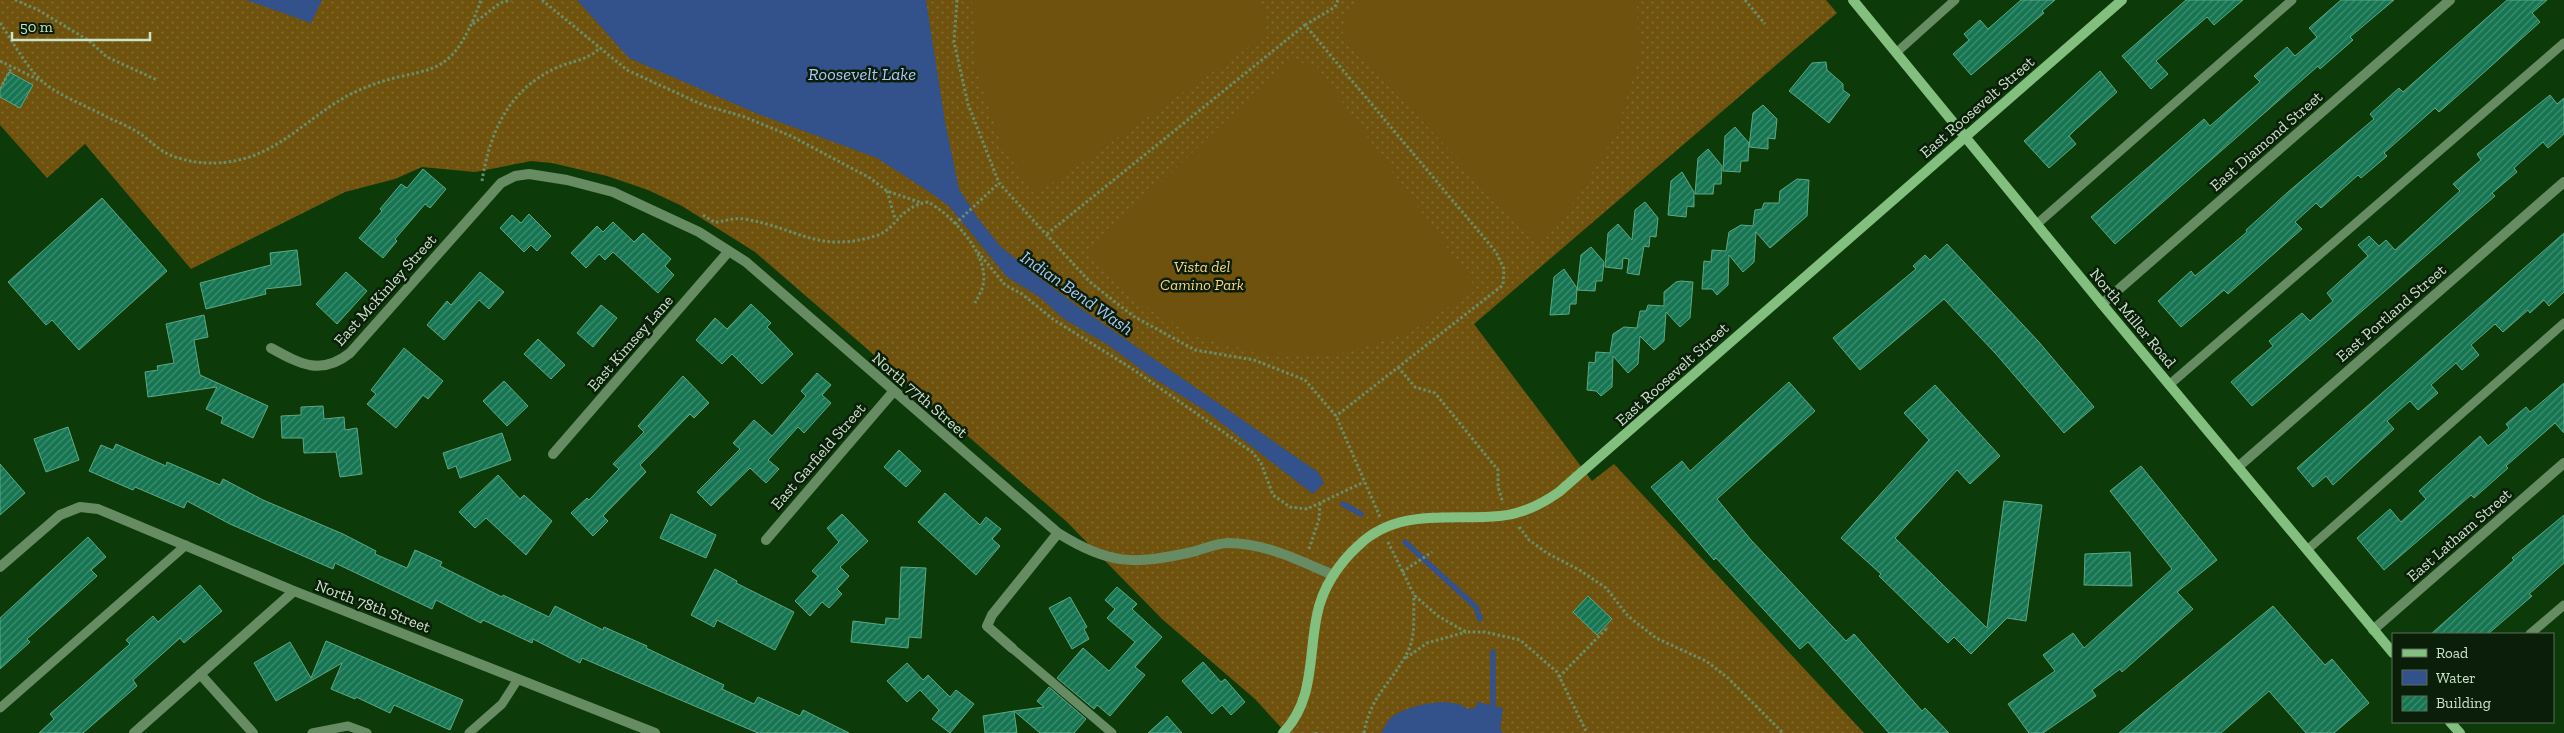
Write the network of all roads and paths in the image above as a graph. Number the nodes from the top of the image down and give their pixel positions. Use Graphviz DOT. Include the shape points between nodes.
graph roads {
  1 [pos="15,0"];
  2 [pos="481,0"];
  3 [pos="510,0"];
  4 [pos="542,0"];
  5 [pos="957,0"];
  6 [pos="1338,0"];
  7 [pos="1745,0"];
  8 [pos="1853,0"];
  9 [pos="1955,0"];
  10 [pos="2122,0"];
  11 [pos="2292,0"];
  12 [pos="2450,0"];
  13 [pos="0,23"];
  14 [pos="472,24"];
  15 [pos="1765,24"];
  16 [pos="1305,26"];
  17 [pos="2564,43"];
  18 [pos="600,48"];
  19 [pos="1897,52"];
  20 [pos="0,61"];
  21 [pos="12,67"];
  22 [pos="157,80"];
  23 [pos="44,83"];
  24 [pos="0,89"];
  25 [pos="1966,136"];
  26 [pos="482,181"];
  27 [pos="501,182"];
  28 [pos="2564,182"];
  29 [pos="999,184"];
  30 [pos="887,191"];
  31 [pos="922,203"];
  32 [pos="704,215"];
  33 [pos="896,220"];
  34 [pos="955,224"];
  35 [pos="2037,224"];
  36 [pos="1048,234"];
  37 [pos="729,251"];
  38 [pos="978,252"];
  39 [pos="975,303"];
  40 [pos="2102,304"];
  41 [pos="2564,323"];
  42 [pos="271,348"];
  43 [pos="1398,367"];
  44 [pos="2170,385"];
  45 [pos="893,392"];
  46 [pos="1336,416"];
  47 [pos="553,454"];
  48 [pos="2564,463"];
  49 [pos="2238,466"];
  50 [pos="1364,482"];
  51 [pos="1320,503"];
  52 [pos="1510,514"];
  53 [pos="1380,517"];
  54 [pos="1058,533"];
  55 [pos="766,540"];
  56 [pos="1388,542"];
  57 [pos="186,545"];
  58 [pos="1309,549"];
  59 [pos="2307,550"];
  60 [pos="1432,552"];
  61 [pos="0,567"];
  62 [pos="1402,572"];
  63 [pos="1333,575"];
  64 [pos="294,591"];
  65 [pos="1414,595"];
  66 [pos="2564,605"];
  67 [pos="1604,628"];
  68 [pos="2373,630"];
  69 [pos="1466,632"];
  70 [pos="2531,633"];
  71 [pos="1012,648"];
  72 [pos="2392,652"];
  73 [pos="1402,662"];
  74 [pos="200,674"];
  75 [pos="1559,676"];
  76 [pos="518,679"];
  77 [pos="0,708"];
  78 [pos="2451,723"];
  79 [pos="636,725"];
  80 [pos="134,733"];
  81 [pos="253,733"];
  82 [pos="312,733"];
  83 [pos="366,733"];
  84 [pos="469,733"];
  85 [pos="627,733"];
  86 [pos="656,733"];
  87 [pos="1112,733"];
  88 [pos="1284,733"];
  89 [pos="1364,733"];
  90 [pos="1587,733"];
  91 [pos="1783,733"];
  92 [pos="2460,733"];
  1 -- 22 [label="path" via="88,40 107,57"];
  2 -- 14 [label="path"];
  3 -- 14 [label="path" via="500,3"];
  4 -- 18 [label="path"];
  5 -- 29 [label="path" via="954,42 968,104"];
  6 -- 16 [label="path" via="1335,7"];
  7 -- 15 [label="path"];
  8 -- 19 [label="street, North Miller Road"];
  9 -- 19 [label="lane"];
  10 -- 25 [label="street, East Roosevelt Street"];
  11 -- 35 [label="lane"];
  12 -- 40 [label="street, East Diamond Street"];
  13 -- 23 [label="path" via="26,65"];
  14 -- 23 [label="path" via="454,55 442,66 373,84 353,93 279,142 255,155 231,162 201,163 166,153 140,134"];
  16 -- 36 [label="path"];
  16 -- 43 [label="path" via="1496,252 1504,270 1503,284"];
  17 -- 44 [label="lane"];
  18 -- 26 [label="path" via="587,58 558,67 523,90 497,124 487,150"];
  18 -- 30 [label="path" via="627,70 703,105 742,116 791,136 870,178"];
  19 -- 25 [label="street, North Miller Road"];
  20 -- 21 [label="path"];
  21 -- 23 [label="path"];
  21 -- 24 [label="path"];
  25 -- 35 [label="street, North Miller Road"];
  25 -- 52 [label="street, East Roosevelt Street" via="1559,492 1534,507"];
  27 -- 37 [label="street, North 77th Street" via="529,174 613,192 665,214"];
  27 -- 42 [label="street, East McKinley Street" via="337,364 320,366 298,362"];
  28 -- 49 [label="street, East Portland Street"];
  29 -- 34 [label="path"];
  29 -- 36 [label="path"];
  30 -- 31 [label="path"];
  30 -- 33 [label="path"];
  31 -- 33 [label="path" via="915,204"];
  31 -- 34 [label="path" via="928,202 940,208"];
  32 -- 33 [label="path" via="714,222 744,219 822,242 847,243 877,236"];
  34 -- 38 [label="path"];
  35 -- 40 [label="street, North Miller Road"];
  36 -- 46 [label="path" via="1090,282 1133,316 1195,350 1254,360 1305,380"];
  37 -- 45 [label="street, North 77th Street" via="746,262"];
  37 -- 47 [label="street, East Kimsey Lane"];
  38 -- 39 [label="path" via="983,266 983,284"];
  38 -- 51 [label="path" via="1005,285 1252,452 1273,495 1290,507 1307,509"];
  40 -- 44 [label="street, North Miller Road"];
  41 -- 59 [label="lane"];
  43 -- 46 [label="path"];
  43 -- 52 [label="path" via="1415,387 1435,393 1498,470 1498,487"];
  44 -- 49 [label="street, North Miller Road"];
  45 -- 54 [label="street, North 77th Street"];
  45 -- 55 [label="street, East Garfield Street"];
  46 -- 50 [label="path"];
  48 -- 68 [label="street, East Latham Street"];
  49 -- 59 [label="street, North Miller Road"];
  50 -- 51 [label="path"];
  50 -- 53 [label="path"];
  51 -- 58 [label="path" via="1319,519"];
  52 -- 63 [label="street, East Roosevelt Street" via="1431,516 1398,523 1360,544"];
  52 -- 91 [label="path" via="1529,540 1606,588 1628,616 1656,638 1706,661 1728,678"];
  54 -- 63 [label="street, North 77th Street" via="1098,555 1133,562 1227,543 1272,549"];
  54 -- 71 [label="street" via="992,615 987,626"];
  56 -- 62 [label="path"];
  57 -- 61 [label="street, North 78th Street" via="98,509 80,507 60,515"];
  57 -- 64 [label="street, North 78th Street"];
  57 -- 77 [label="lane"];
  59 -- 68 [label="street, North Miller Road"];
  60 -- 62 [label="path"];
  62 -- 65 [label="path"];
  63 -- 88 [label="street, East Roosevelt Street" via="1316,615 1312,666 1302,707"];
  64 -- 74 [label="street"];
  64 -- 76 [label="street, North 78th Street"];
  65 -- 69 [label="path" via="1438,616"];
  65 -- 73 [label="path" via="1410,647"];
  66 -- 70 [label="lane"];
  67 -- 75 [label="path"];
  68 -- 72 [label="street, North Miller Road"];
  69 -- 73 [label="path" via="1427,644 1411,652"];
  69 -- 75 [label="path" via="1485,632 1520,640"];
  71 -- 87 [label="lane"];
  73 -- 89 [label="path" via="1381,689"];
  74 -- 80 [label="street"];
  74 -- 81 [label="street"];
  75 -- 90 [label="path"];
  76 -- 79 [label="street, North 78th Street"];
  76 -- 84 [label="lane" via="502,704"];
  78 -- 92 [label="street"];
  79 -- 85 [label="street"];
  79 -- 86 [label="street, North 78th Street"];
  82 -- 83 [label="lane" via="348,726"];
}
